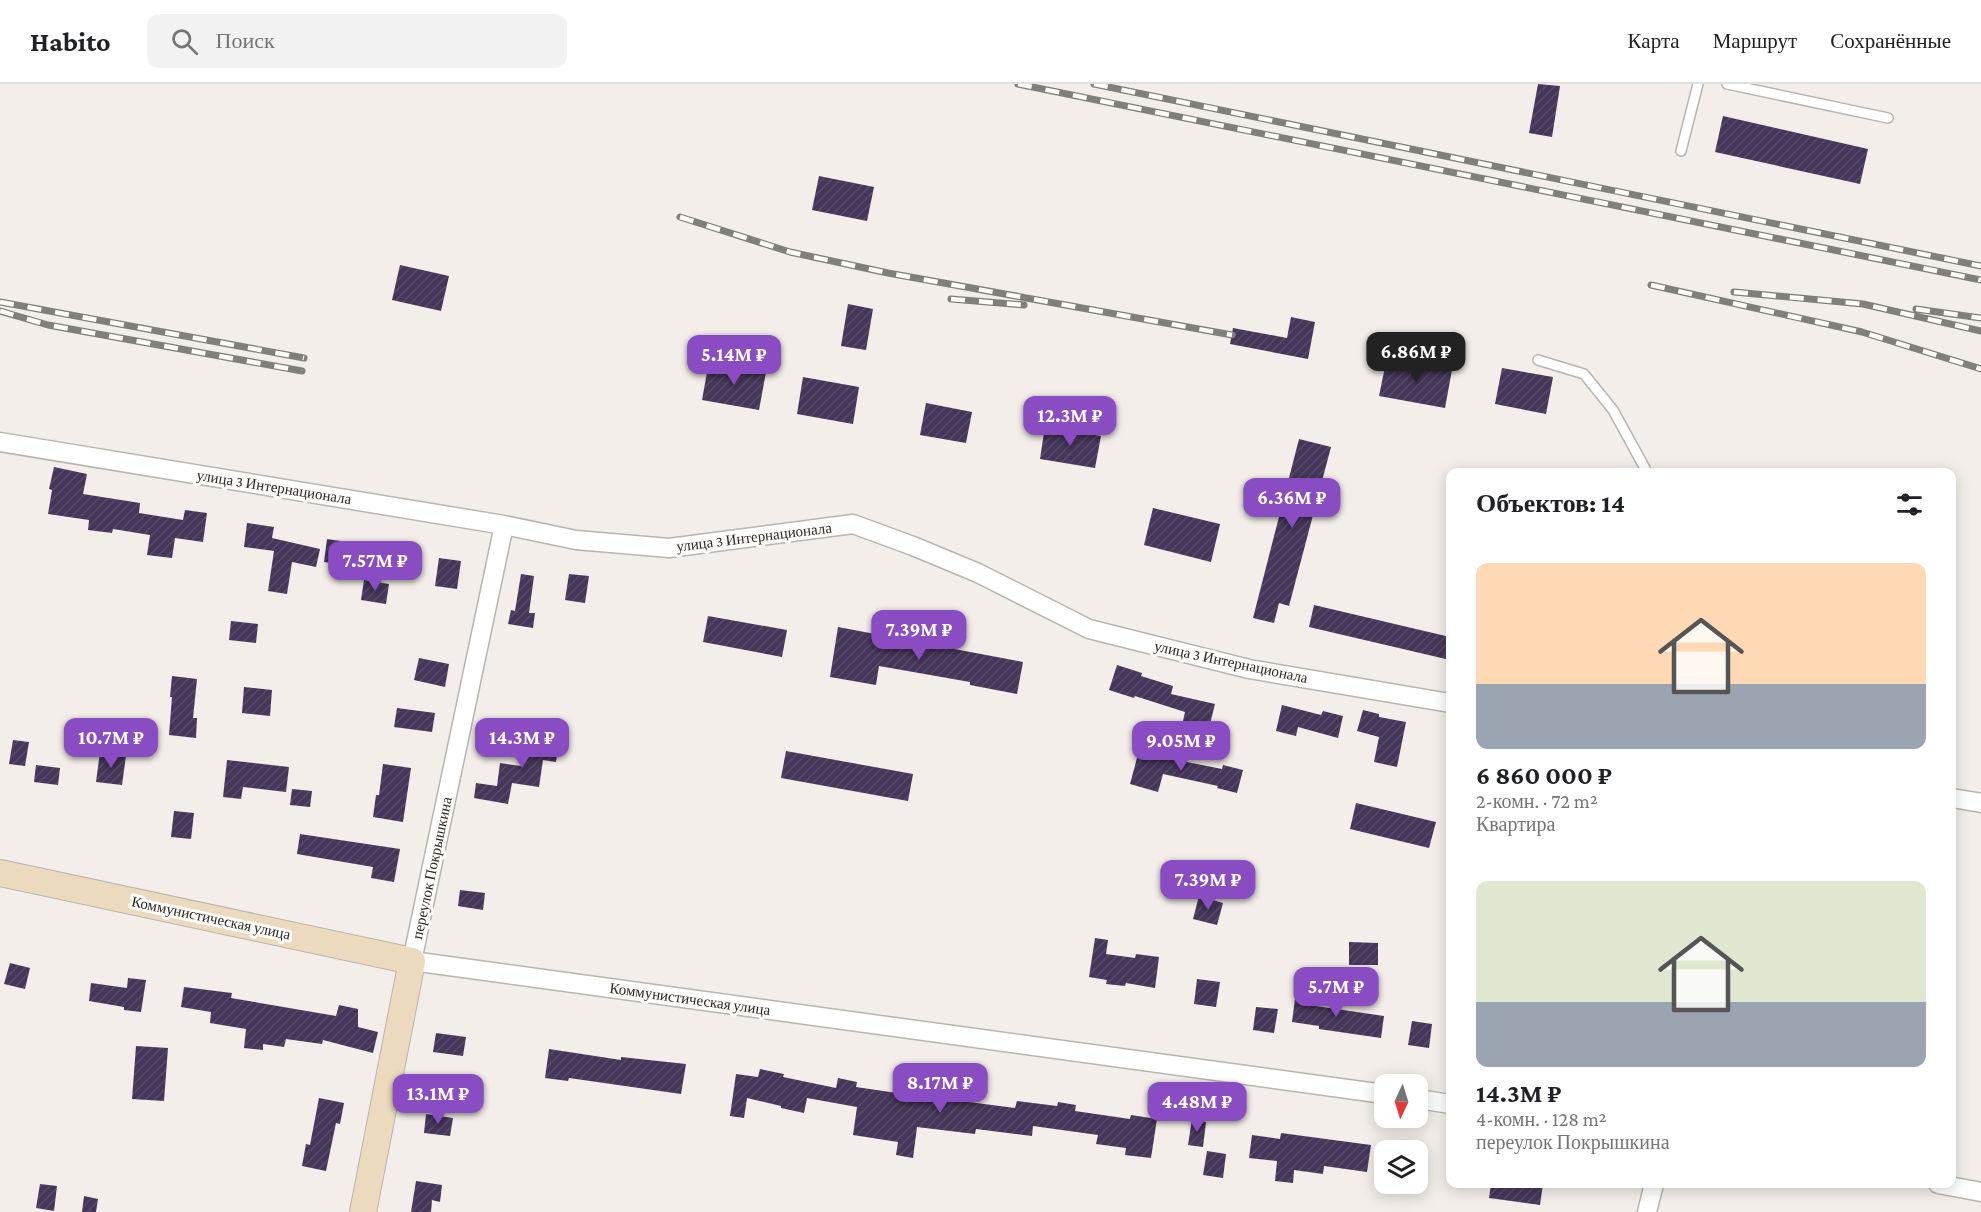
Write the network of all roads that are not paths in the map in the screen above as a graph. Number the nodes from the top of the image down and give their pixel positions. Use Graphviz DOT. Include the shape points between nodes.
graph roads {
  1 [pos="1698,84"];
  2 [pos="1727,84"];
  3 [pos="1888,118"];
  4 [pos="1681,151"];
  5 [pos="1538,360"];
  6 [pos="0,442"];
  7 [pos="1645,468"];
  8 [pos="504,525"];
  9 [pos="1446,702"];
  10 [pos="1956,799"];
  11 [pos="1981,803"];
  12 [pos="0,873"];
  13 [pos="412,962"];
  14 [pos="1374,1093"];
  15 [pos="1428,1101"];
  16 [pos="1446,1103"];
  17 [pos="1956,1187"];
  18 [pos="1653,1188"];
  19 [pos="1981,1192"];
  20 [pos="363,1212"];
  21 [pos="1647,1212"];
  1 -- 4 [label="lane"];
  2 -- 3 [label="lane"];
  5 -- 7 [label="lane" via="1584,374 1613,410"];
  6 -- 8 [label="street, улица 3 Интернационала"];
  8 -- 9 [label="street, улица 3 Интернационала" via="576,540 669,548 853,524 978,573 1089,629 1249,669"];
  8 -- 13 [label="street, переулок Покрышкина"];
  10 -- 11 [label="street"];
  12 -- 13 [label="street, Коммунистическая улица"];
  13 -- 14 [label="street, Коммунистическая улица"];
  13 -- 20 [label="street, переулок Покрышкина"];
  15 -- 16 [label="street"];
  17 -- 19 [label="street"];
  18 -- 21 [label="street"];
}
